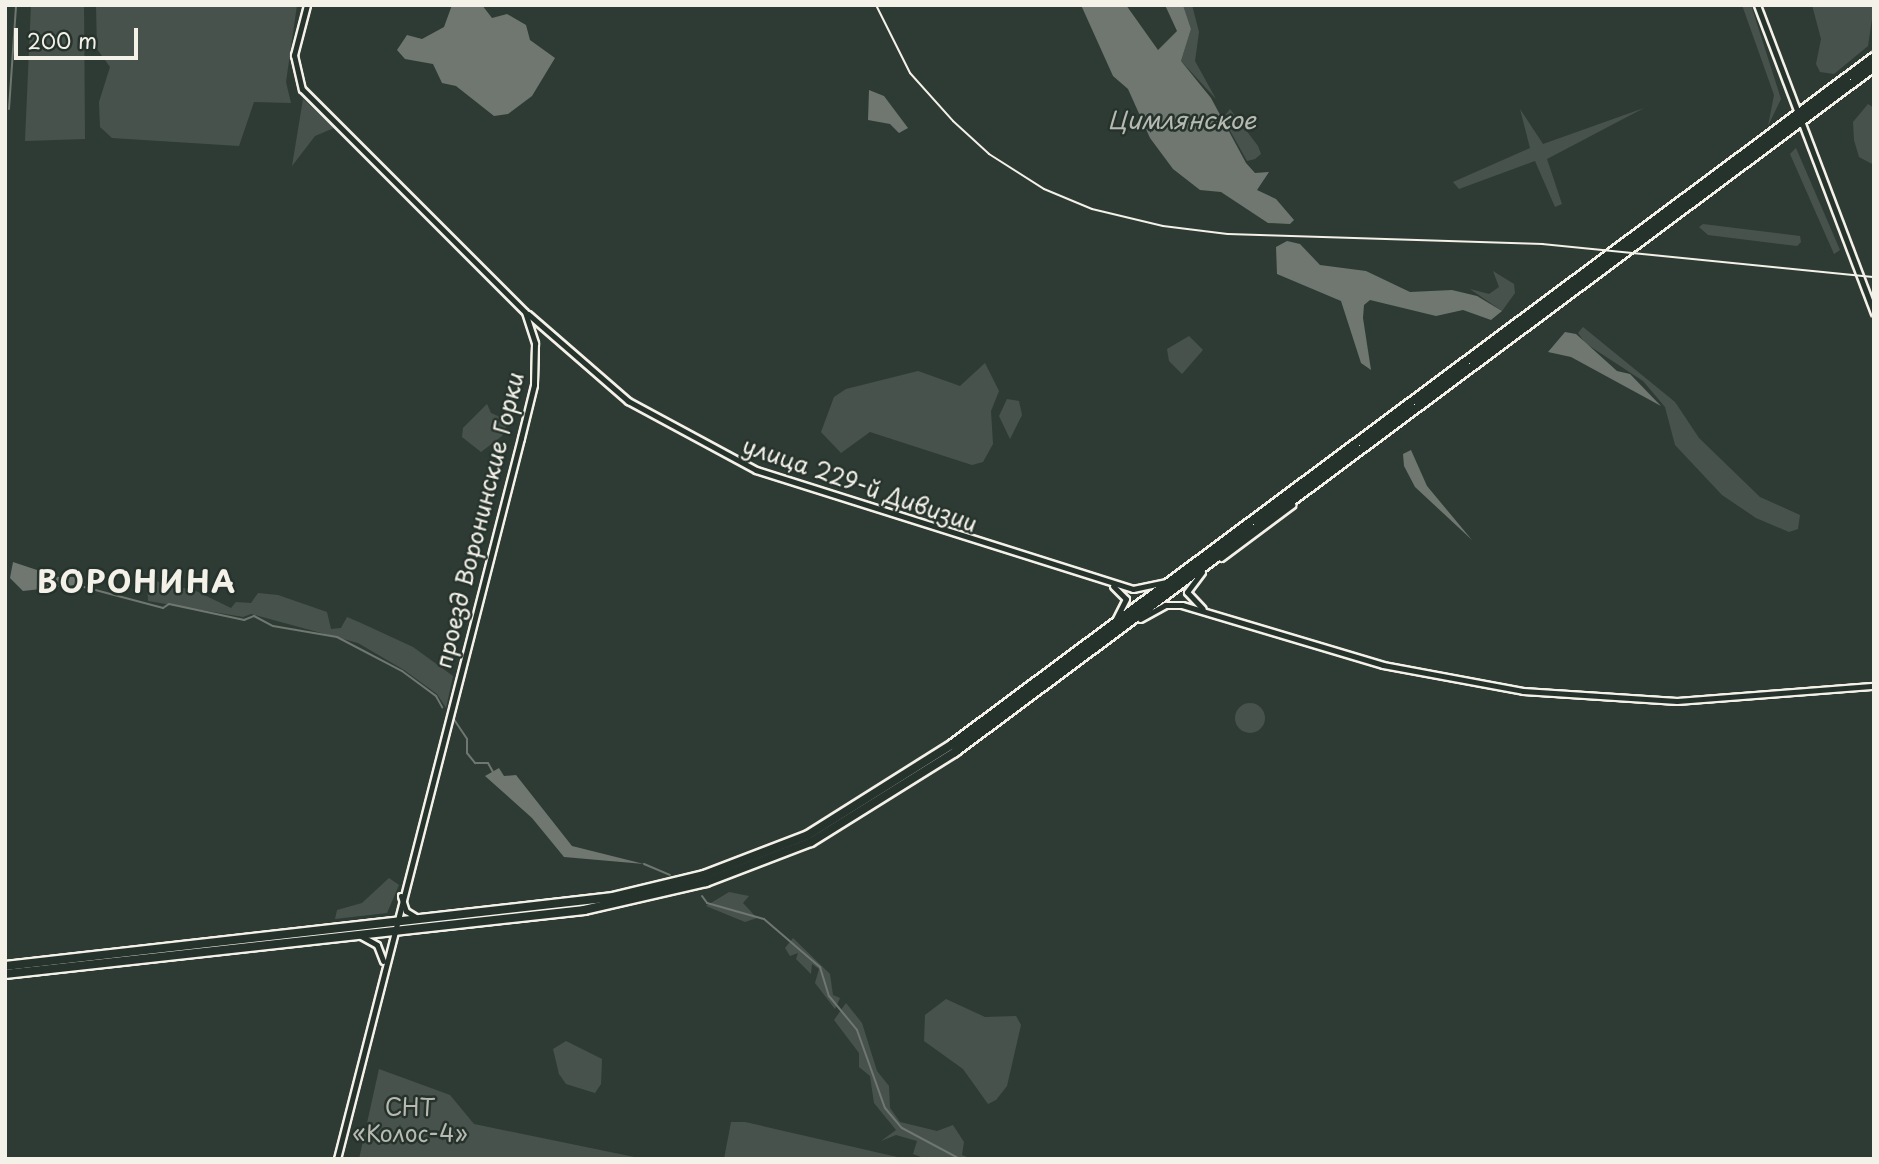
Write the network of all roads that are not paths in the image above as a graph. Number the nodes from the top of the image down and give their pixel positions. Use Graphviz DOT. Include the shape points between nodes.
graph roads {
  1 [pos="307,5"];
  2 [pos="1757,5"];
  3 [pos="1874,57"];
  4 [pos="1874,67"];
  5 [pos="1798,119"];
  6 [pos="525,312"];
  7 [pos="1874,313"];
  8 [pos="534,331"];
  9 [pos="556,340"];
  10 [pos="535,343"];
  11 [pos="1315,484"];
  12 [pos="1250,523"];
  13 [pos="1101,579"];
  14 [pos="1209,612"];
  15 [pos="1082,658"];
  16 [pos="1874,686"];
  17 [pos="989,717"];
  18 [pos="401,896"];
  19 [pos="427,920"];
  20 [pos="392,928"];
  21 [pos="359,935"];
  22 [pos="5,966"];
  23 [pos="383,967"];
  24 [pos="5,974"];
  25 [pos="337,1159"];
  1 -- 6 [label="street, проезд Воронинские Горки" via="294,65 306,95"];
  2 -- 5 [label="street"];
  3 -- 5 [label="highway"];
  4 -- 5 [label="highway"];
  5 -- 7 [label="street"];
  5 -- 11 [label="highway"];
  5 -- 12 [label="highway"];
  6 -- 8 [label="street, проезд Воронинские Горки"];
  6 -- 9 [label="street, улица 229-й Дивизии"];
  8 -- 9 [label="street"];
  8 -- 10 [label="street, проезд Воронинские Горки"];
  9 -- 10 [label="street" via="545,335"];
  9 -- 13 [label="street, улица 229-й Дивизии" via="628,401 756,470"];
  10 -- 18 [label="street, проезд Воронинские Горки" via="534,386"];
  11 -- 14 [label="street" via="1192,581 1189,597"];
  11 -- 15 [label="highway"];
  12 -- 13 [label="street, улица 229-й Дивизии" via="1154,587 1138,590"];
  12 -- 17 [label="highway"];
  13 -- 17 [label="street" via="1126,596 1118,616"];
  14 -- 15 [label="street" via="1176,604 1159,607"];
  14 -- 16 [label="street" via="1383,665 1523,691 1677,701"];
  15 -- 20 [label="highway" via="892,796 773,859 682,890 604,906"];
  17 -- 19 [label="highway" via="868,802 752,859 613,897"];
  18 -- 19 [label="street" via="408,914"];
  18 -- 20 [label="street, проезд Воронинские Горки"];
  19 -- 20 [label="highway"];
  20 -- 21 [label="highway"];
  20 -- 22 [label="highway"];
  20 -- 23 [label="street, проезд Воронинские Горки"];
  21 -- 23 [label="street" via="380,949"];
  21 -- 24 [label="highway"];
  23 -- 25 [label="street, проезд Воронинские Горки"];
}
